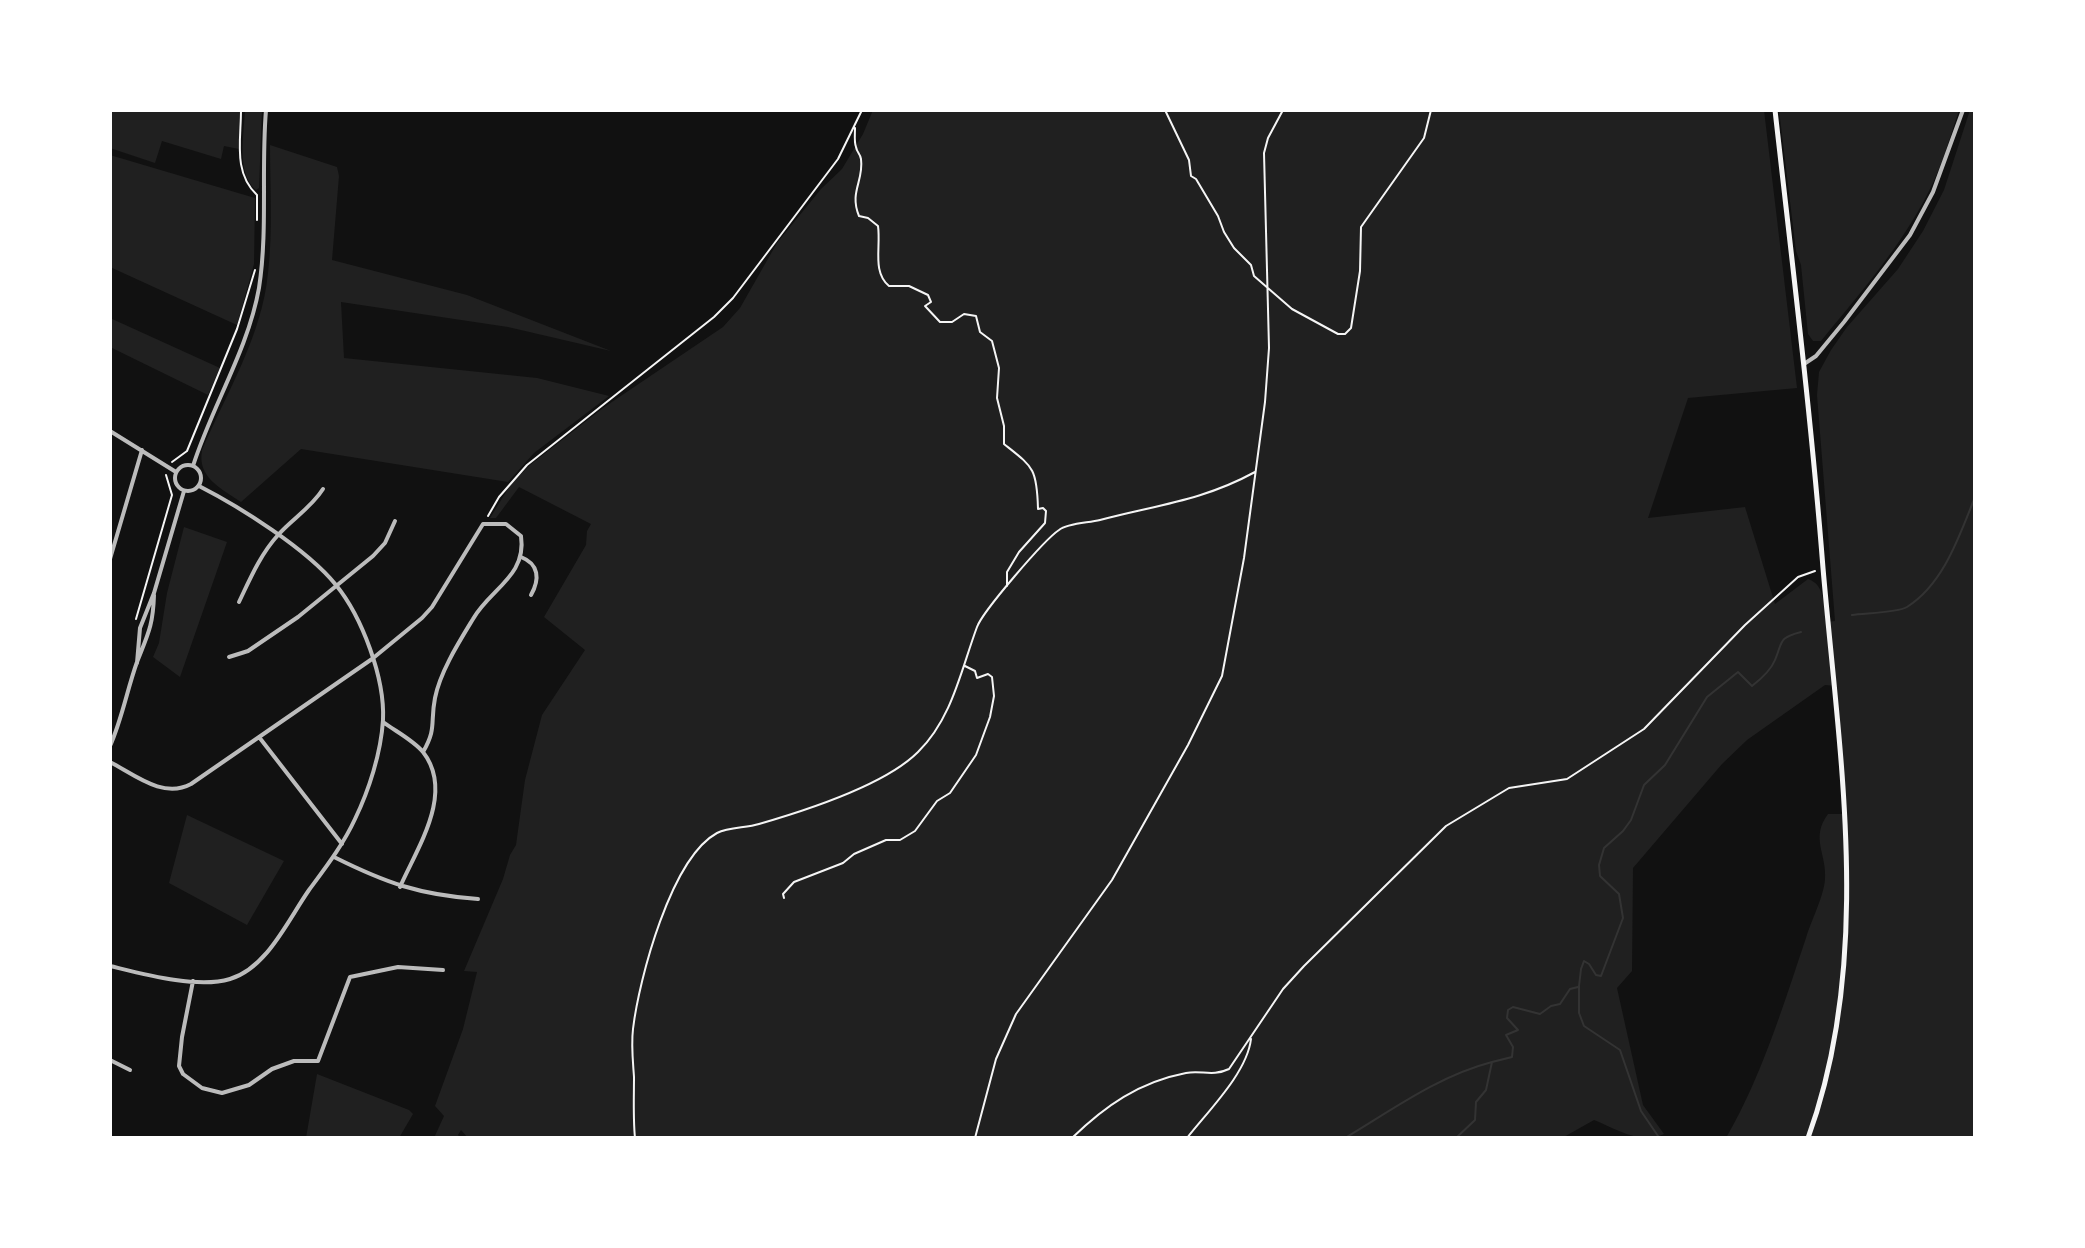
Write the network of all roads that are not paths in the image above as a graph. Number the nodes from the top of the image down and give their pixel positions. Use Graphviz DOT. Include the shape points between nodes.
graph roads {
  1 [pos="266,110"];
  2 [pos="1775,110"];
  3 [pos="1963,110"];
  4 [pos="1804,364"];
  5 [pos="110,431"];
  6 [pos="142,450"];
  7 [pos="193,466"];
  8 [pos="176,472"];
  9 [pos="199,486"];
  10 [pos="323,489"];
  11 [pos="184,491"];
  12 [pos="395,521"];
  13 [pos="277,536"];
  14 [pos="521,557"];
  15 [pos="110,559"];
  16 [pos="335,584"];
  17 [pos="154,593"];
  18 [pos="531,595"];
  19 [pos="239,602"];
  20 [pos="229,657"];
  21 [pos="372,659"];
  22 [pos="137,663"];
  23 [pos="383,722"];
  24 [pos="259,737"];
  25 [pos="110,746"];
  26 [pos="423,752"];
  27 [pos="110,762"];
  28 [pos="342,844"];
  29 [pos="334,857"];
  30 [pos="400,887"];
  31 [pos="478,899"];
  32 [pos="110,966"];
  33 [pos="443,970"];
  34 [pos="193,981"];
  35 [pos="110,1060"];
  36 [pos="130,1070"];
  37 [pos="1808,1138"];
  1 -- 7 [label="street" via="259,287"];
  2 -- 4 [label="main road"];
  3 -- 4 [label="street" via="1933,192 1910,235 1844,322"];
  4 -- 37 [label="main road" via="1846,849 1840,1002"];
  5 -- 6 [label="street"];
  6 -- 8 [label="street"];
  6 -- 15 [label="street"];
  7 -- 8 [label="street"];
  7 -- 9 [label="street" via="201,474"];
  8 -- 11 [label="street" via="175,483"];
  9 -- 11 [label="street"];
  9 -- 13 [label="street"];
  10 -- 13 [label="street"];
  11 -- 17 [label="street"];
  12 -- 16 [label="street" via="373,556"];
  13 -- 16 [label="street"];
  13 -- 19 [label="street" via="255,566"];
  14 -- 18 [label="street" via="537,574"];
  14 -- 21 [label="street" via="521,536 515,528 483,524 432,607"];
  14 -- 26 [label="street" via="506,584 475,615 451,659 435,697 432,737"];
  16 -- 20 [label="street" via="261,643"];
  16 -- 21 [label="street" via="350,605"];
  17 -- 22 [label="street" via="140,628"];
  17 -- 22 [label="street" via="152,630"];
  21 -- 23 [label="street"];
  21 -- 24 [label="street"];
  22 -- 25 [label="street"];
  23 -- 26 [label="street"];
  23 -- 28 [label="street" via="367,791"];
  24 -- 27 [label="street" via="179,790 160,789"];
  24 -- 28 [label="street"];
  26 -- 30 [label="street" via="435,778 435,796"];
  28 -- 29 [label="street"];
  29 -- 30 [label="street"];
  29 -- 34 [label="street" via="264,955 246,971 222,980"];
  30 -- 31 [label="street"];
  32 -- 34 [label="street"];
  33 -- 34 [label="street" via="398,967 350,977 318,1061 294,1061 222,1093 202,1088 179,1066"];
  35 -- 36 [label="street"];
}
